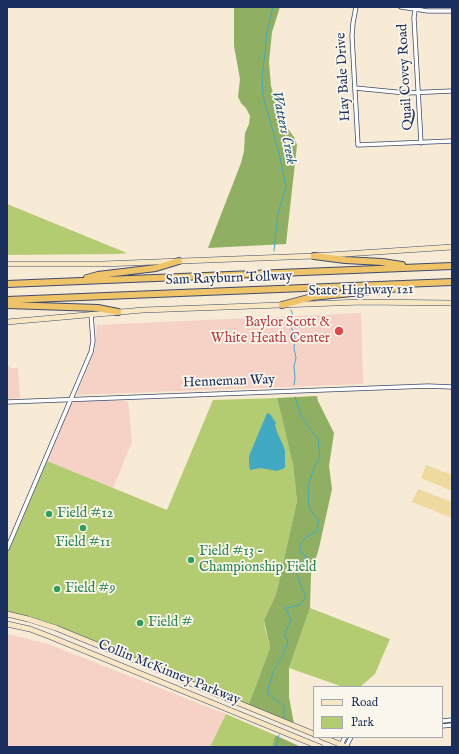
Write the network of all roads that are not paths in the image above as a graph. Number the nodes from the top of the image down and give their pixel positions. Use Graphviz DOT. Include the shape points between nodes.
graph roads {
  1 [pos="356,7"];
  2 [pos="401,7"];
  3 [pos="415,9"];
  4 [pos="444,9"];
  5 [pos="452,11"];
  6 [pos="355,88"];
  7 [pos="452,91"];
  8 [pos="418,93"];
  9 [pos="452,141"];
  10 [pos="421,143"];
  11 [pos="452,247"];
  12 [pos="314,256"];
  13 [pos="180,261"];
  14 [pos="7,264"];
  15 [pos="452,266"];
  16 [pos="417,267"];
  17 [pos="78,281"];
  18 [pos="437,282"];
  19 [pos="452,282"];
  20 [pos="7,284"];
  21 [pos="7,300"];
  22 [pos="452,302"];
  23 [pos="282,305"];
  24 [pos="7,306"];
  25 [pos="118,312"];
  26 [pos="91,314"];
  27 [pos="7,322"];
  28 [pos="452,387"];
  29 [pos="71,399"];
  30 [pos="7,402"];
  31 [pos="7,549"];
  32 [pos="7,614"];
  33 [pos="7,624"];
  34 [pos="83,639"];
  35 [pos="79,648"];
  36 [pos="257,711"];
  37 [pos="253,720"];
  38 [pos="313,734"];
  39 [pos="324,738"];
  40 [pos="344,746"];
  41 [pos="320,747"];
  1 -- 6 [label="street, Hay Bale Drive" via="352,30"];
  2 -- 3 [label="street"];
  3 -- 4 [label="street"];
  3 -- 8 [label="street, Quail Covey Road"];
  4 -- 5 [label="street"];
  6 -- 8 [label="street"];
  6 -- 10 [label="street, Hay Bale Drive" via="358,145"];
  7 -- 8 [label="street"];
  8 -- 10 [label="street, Quail Covey Road"];
  9 -- 10 [label="street"];
  11 -- 12 [label="main road"];
  12 -- 13 [label="main road"];
  12 -- 16 [label="highway"];
  13 -- 14 [label="main road"];
  13 -- 17 [label="highway" via="156,268 98,275"];
  15 -- 16 [label="highway, Sam Rayburn Tollway"];
  16 -- 17 [label="highway, Sam Rayburn Tollway"];
  17 -- 20 [label="highway, Sam Rayburn Tollway"];
  18 -- 19 [label="highway, Sam Rayburn Tollway"];
  18 -- 21 [label="highway, Sam Rayburn Tollway"];
  18 -- 23 [label="highway" via="404,288 312,297"];
  22 -- 23 [label="main road, State Highway 121"];
  23 -- 25 [label="main road, State Highway 121"];
  24 -- 25 [label="highway" via="98,308"];
  25 -- 26 [label="main road, State Highway 121"];
  26 -- 27 [label="main road, State Highway 121"];
  26 -- 29 [label="street" via="91,352"];
  28 -- 29 [label="street, Henneman Way" via="420,386"];
  29 -- 30 [label="street, Henneman Way"];
  29 -- 31 [label="street"];
  32 -- 34 [label="main road, Collin McKinney Parkway" via="56,628"];
  33 -- 35 [label="main road, Collin McKinney Parkway"];
  34 -- 35 [label="main road"];
  34 -- 36 [label="main road, Collin McKinney Parkway"];
  35 -- 37 [label="main road, Collin McKinney Parkway"];
  36 -- 37 [label="main road"];
  36 -- 38 [label="main road, Collin McKinney Parkway"];
  37 -- 41 [label="main road, Collin McKinney Parkway"];
  39 -- 40 [label="main road"];
}
